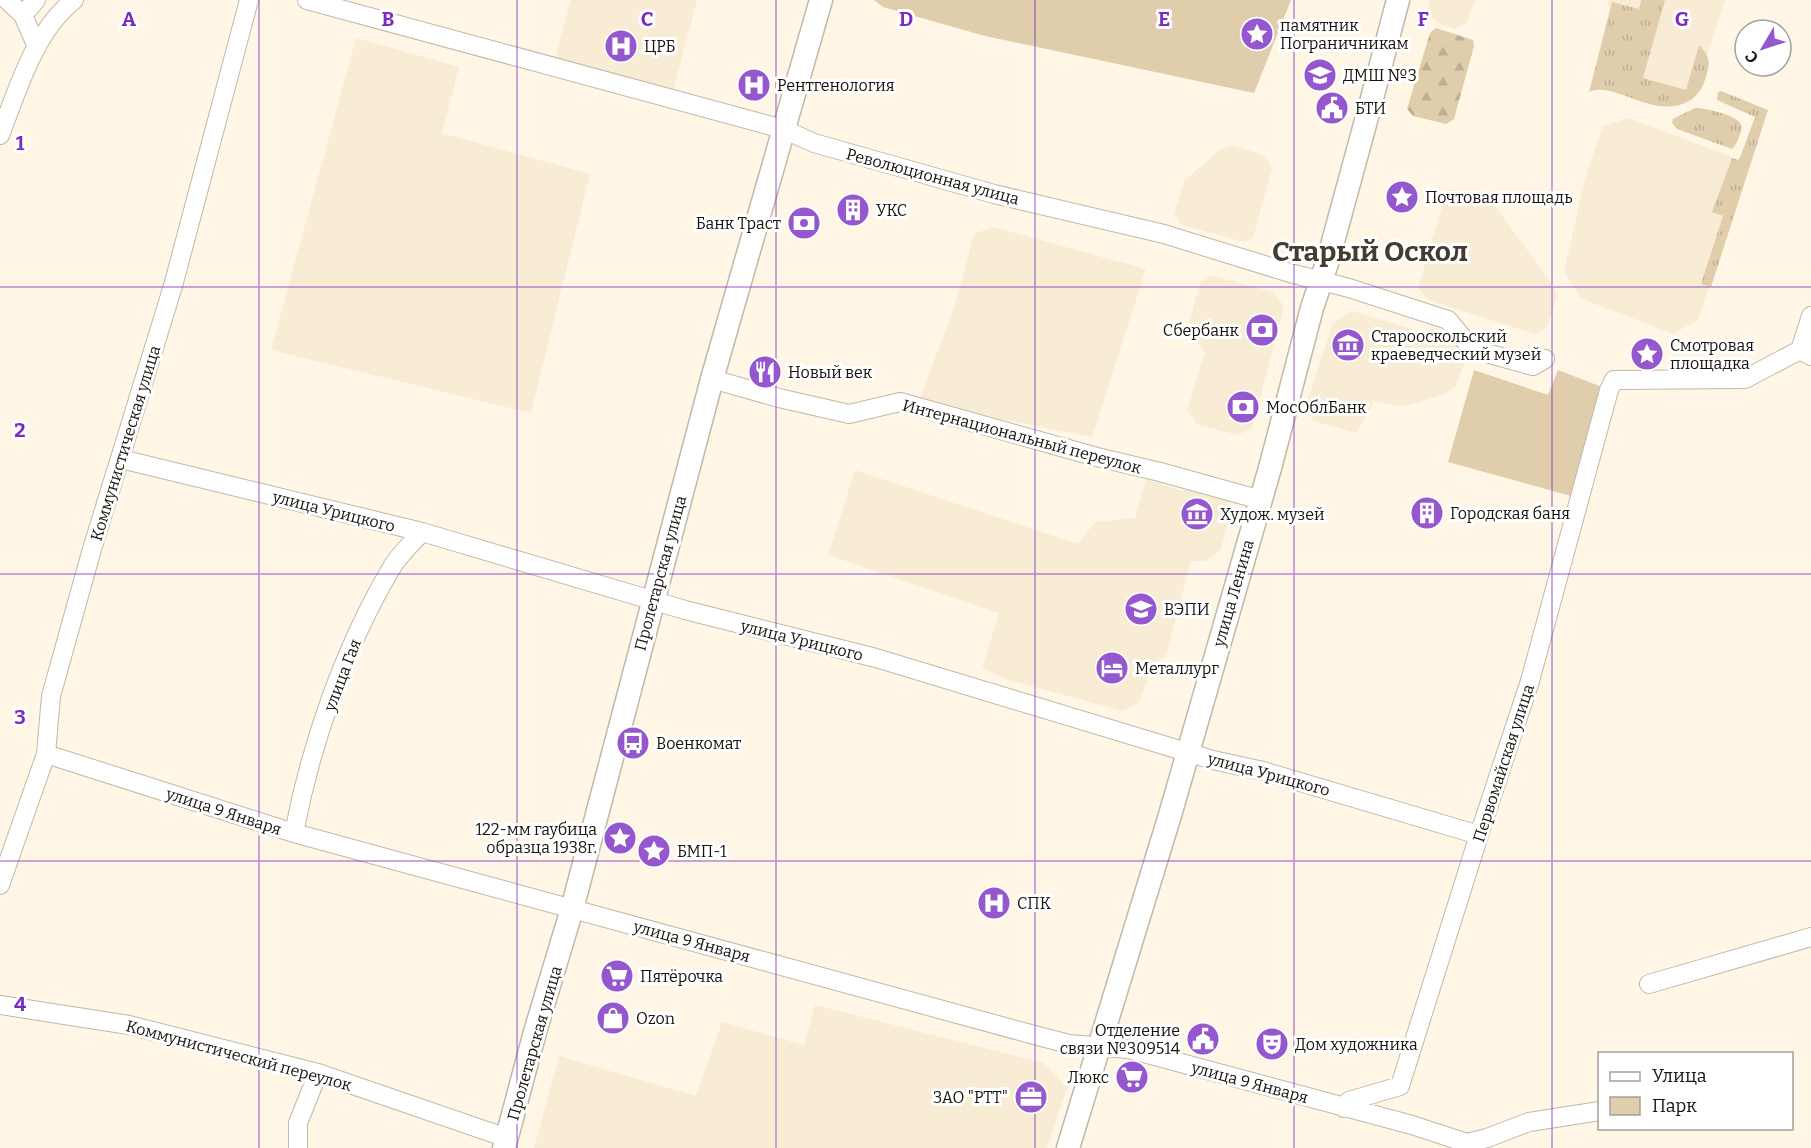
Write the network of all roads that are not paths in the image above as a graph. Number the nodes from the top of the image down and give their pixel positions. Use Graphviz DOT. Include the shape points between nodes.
graph roads {
  1 [pos="7,0"];
  2 [pos="36,0"];
  3 [pos="74,0"];
  4 [pos="249,0"];
  5 [pos="307,0"];
  6 [pos="821,0"];
  7 [pos="1398,0"];
  8 [pos="23,15"];
  9 [pos="37,47"];
  10 [pos="783,129"];
  11 [pos="0,135"];
  12 [pos="1322,281"];
  13 [pos="1811,316"];
  14 [pos="1805,353"];
  15 [pos="1545,359"];
  16 [pos="712,379"];
  17 [pos="121,459"];
  18 [pos="1261,500"];
  19 [pos="422,532"];
  20 [pos="653,599"];
  21 [pos="1188,752"];
  22 [pos="46,754"];
  23 [pos="294,833"];
  24 [pos="1479,835"];
  25 [pos="0,885"];
  26 [pos="572,909"];
  27 [pos="1811,937"];
  28 [pos="1649,984"];
  29 [pos="0,1005"];
  30 [pos="1100,1047"];
  31 [pos="318,1073"];
  32 [pos="1344,1107"];
  33 [pos="1598,1111"];
  34 [pos="506,1143"];
  35 [pos="297,1148"];
  36 [pos="1068,1148"];
  1 -- 8 [label="street"];
  2 -- 8 [label="street"];
  3 -- 9 [label="street" via="60,11"];
  4 -- 17 [label="street, Коммунистическая улица" via="173,286"];
  5 -- 10 [label="street, Революционная улица"];
  6 -- 10 [label="main road, Пролетарская улица"];
  7 -- 12 [label="main road, улица Ленина"];
  8 -- 9 [label="street"];
  9 -- 11 [label="street"];
  10 -- 12 [label="street, Революционная улица" via="814,143 994,194 1164,234"];
  10 -- 16 [label="main road, Пролетарская улица"];
  12 -- 15 [label="street, Революционная улица" via="1448,320 1472,349 1533,366"];
  12 -- 18 [label="main road, улица Ленина"];
  13 -- 14 [label="street"];
  14 -- 24 [label="street, Первомайская улица" via="1745,379 1614,380 1530,681"];
  16 -- 18 [label="street, Интернациональный переулок" via="849,414 900,402"];
  16 -- 20 [label="main road, Пролетарская улица"];
  17 -- 19 [label="street, улица Урицкого"];
  17 -- 22 [label="street, Коммунистическая улица" via="51,696"];
  18 -- 21 [label="main road, улица Ленина"];
  19 -- 20 [label="street, улица Урицкого"];
  19 -- 23 [label="street, улица Гая" via="393,565 345,659 302,789"];
  20 -- 21 [label="street, улица Урицкого" via="876,658"];
  20 -- 26 [label="main road, Пролетарская улица"];
  21 -- 24 [label="street, улица Урицкого"];
  21 -- 30 [label="main road, улица Ленина"];
  22 -- 23 [label="street, улица 9 Января"];
  22 -- 25 [label="street, Коммунистическая улица"];
  23 -- 26 [label="street, улица 9 Января"];
  24 -- 32 [label="street, Первомайская улица" via="1400,1086 1349,1101"];
  26 -- 30 [label="street, улица 9 Января" via="1038,1036"];
  26 -- 34 [label="main road, Пролетарская улица"];
  27 -- 28 [label="street"];
  29 -- 31 [label="street, Коммунистический переулок" via="129,1025"];
  30 -- 32 [label="street, улица 9 Января" via="1129,1049"];
  30 -- 36 [label="main road, улица Ленина"];
  31 -- 34 [label="street, Коммунистический переулок"];
  31 -- 35 [label="street" via="298,1123"];
  32 -- 33 [label="street, улица 9 Января" via="1467,1143 1529,1122"];
}
